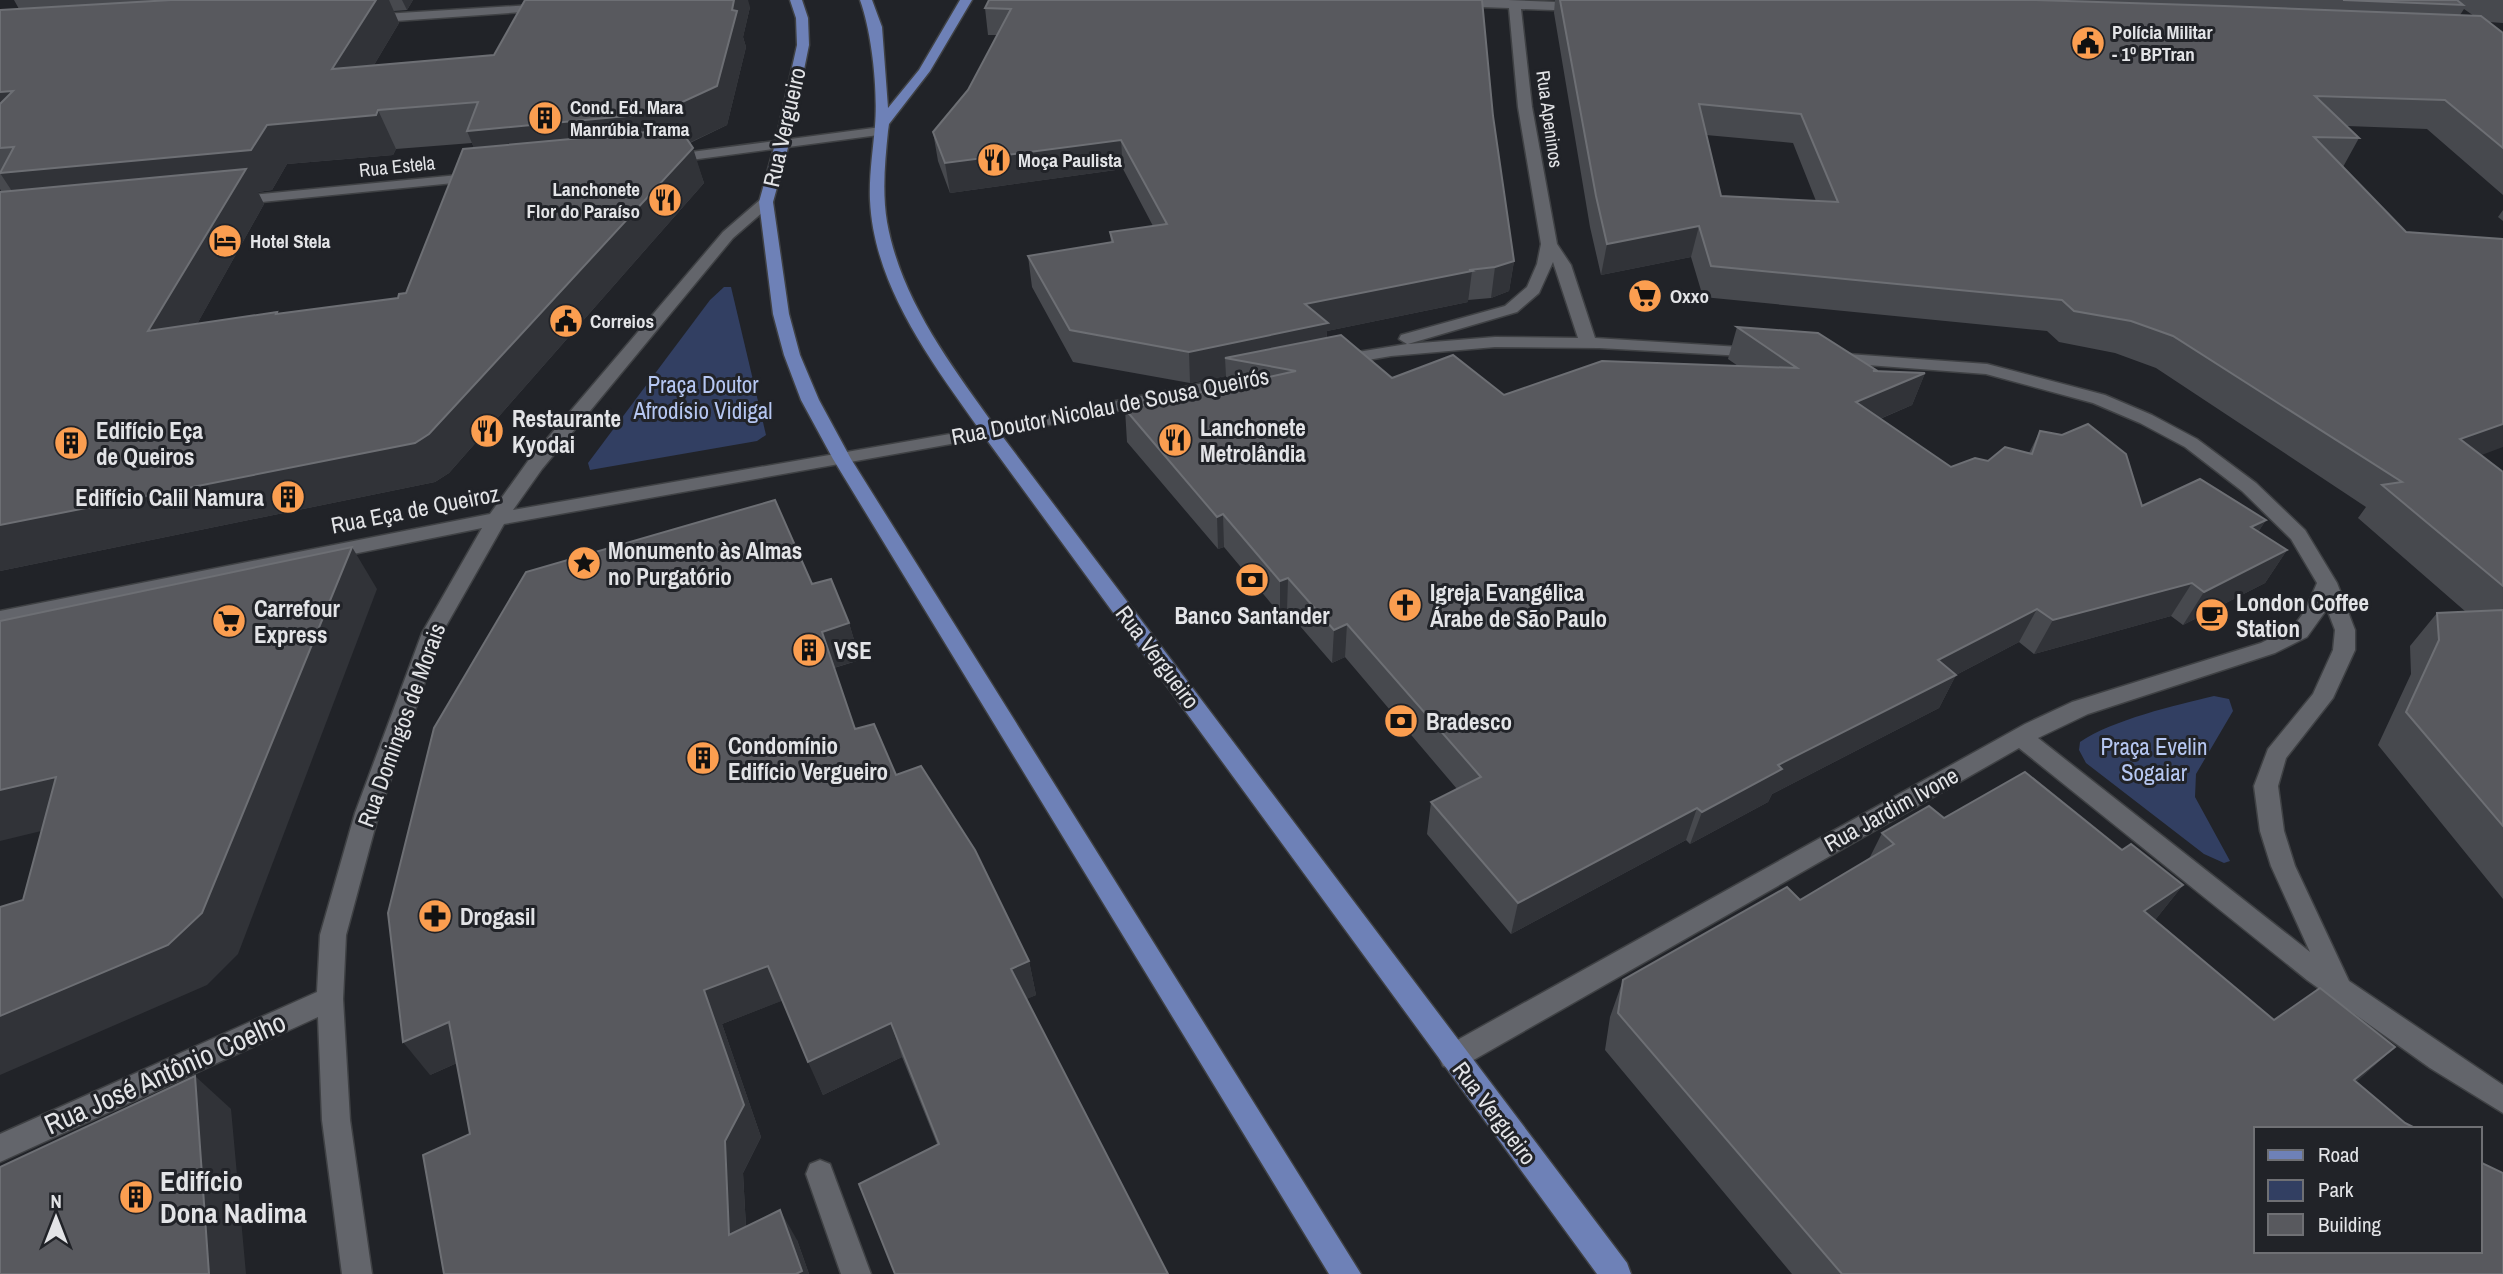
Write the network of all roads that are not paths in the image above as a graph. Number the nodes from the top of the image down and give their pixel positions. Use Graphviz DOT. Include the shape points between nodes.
graph roads {
  1 [pos="796,0"];
  2 [pos="866,0"];
  3 [pos="966,0"];
  4 [pos="1437,3"];
  5 [pos="1514,3"];
  6 [pos="559,7"];
  7 [pos="1593,8"];
  8 [pos="353,20"];
  9 [pos="881,127"];
  10 [pos="782,144"];
  11 [pos="649,161"];
  12 [pos="497,175"];
  13 [pos="217,202"];
  14 [pos="766,202"];
  15 [pos="1549,244"];
  16 [pos="1588,342"];
  17 [pos="1768,354"];
  18 [pos="1356,356"];
  19 [pos="1823,358"];
  20 [pos="1315,365"];
  21 [pos="1275,373"];
  22 [pos="990,432"];
  23 [pos="842,459"];
  24 [pos="496,519"];
  25 [pos="2327,583"];
  26 [pos="0,618"];
  27 [pos="2021,737"];
  28 [pos="2339,987"];
  29 [pos="330,999"];
  30 [pos="1453,1057"];
  31 [pos="2503,1100"];
  32 [pos="0,1148"];
  33 [pos="820,1174"];
  34 [pos="357,1274"];
  35 [pos="856,1274"];
  36 [pos="1346,1274"];
  37 [pos="1616,1274"];
  1 -- 10 [label="main road, Rua Vergueiro" via="803,44"];
  2 -- 9 [label="main road, Rua Vergueiro" via="876,27"];
  3 -- 9 [label="main road" via="924,71"];
  4 -- 5 [label="street"];
  5 -- 7 [label="street"];
  5 -- 15 [label="street, Rua Apeninos" via="1525,107"];
  6 -- 8 [label="street"];
  9 -- 10 [label="street"];
  9 -- 22 [label="main road, Rua Vergueiro" via="878,198 890,259 913,314"];
  10 -- 11 [label="street"];
  10 -- 14 [label="main road, Rua Vergueiro"];
  12 -- 13 [label="street, Rua Estela"];
  14 -- 23 [label="main road, Rua Vergueiro" via="781,314 792,355"];
  14 -- 24 [label="street, Rua Domingos de Morais" via="729,235 535,465"];
  15 -- 16 [label="street, Rua Apeninos" via="1570,282"];
  15 -- 18 [label="street, Rua Apeninos" via="1537,286 1511,309"];
  16 -- 17 [label="street"];
  16 -- 18 [label="street" via="1472,342"];
  18 -- 20 [label="street"];
  19 -- 25 [label="street" via="1987,369 2099,399 2146,419 2191,443 2249,487 2298,535"];
  21 -- 22 [label="street, Rua Doutor Nicolau de Sousa Queirós"];
  22 -- 23 [label="street, Rua Doutor Nicolau de Sousa Queirós"];
  22 -- 30 [label="main road, Rua Vergueiro"];
  23 -- 24 [label="street, Rua Eça de Queiroz"];
  23 -- 36 [label="main road, Rua Vergueiro"];
  24 -- 26 [label="street, Rua Eça de Queiroz"];
  24 -- 29 [label="street, Rua Domingos de Morais" via="432,633 393,738 333,935"];
  25 -- 27 [label="street, Rua Jardim Ivone" via="2314,614 2300,632 2268,648 2080,708"];
  25 -- 28 [label="street" via="2345,630 2344,650 2322,698 2276,755 2266,786 2283,866"];
  27 -- 28 [label="street"];
  27 -- 30 [label="street, Rua Jardim Ivone"];
  28 -- 31 [label="street"];
  29 -- 32 [label="street, Rua José Antônio Coelho"];
  29 -- 34 [label="street, Rua Domingos de Morais" via="336,1120"];
  30 -- 37 [label="main road, Rua Vergueiro"];
  33 -- 35 [label="street"];
}
